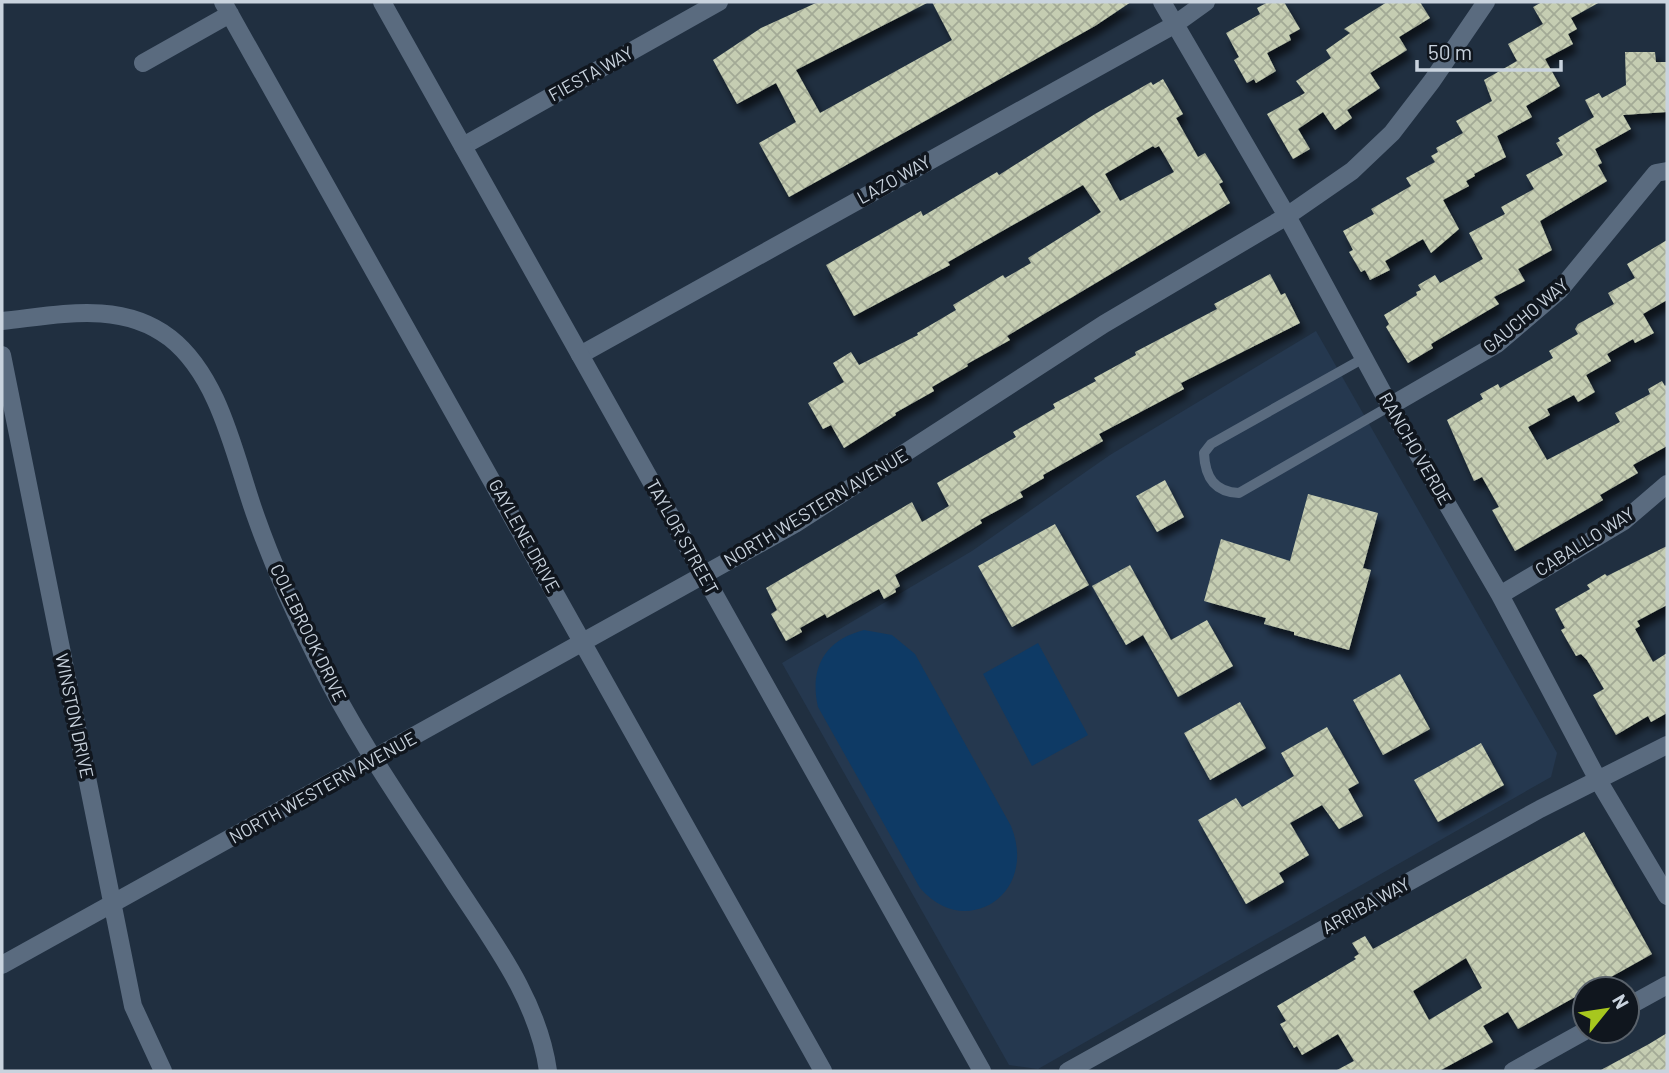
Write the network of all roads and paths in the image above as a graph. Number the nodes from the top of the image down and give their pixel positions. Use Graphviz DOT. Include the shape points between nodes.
graph roads {
  1 [pos="382,2"];
  2 [pos="719,2"];
  3 [pos="1162,2"];
  4 [pos="1206,2"];
  5 [pos="1486,2"];
  6 [pos="226,8"];
  7 [pos="1174,25"];
  8 [pos="143,63"];
  9 [pos="463,146"];
  10 [pos="1667,170"];
  11 [pos="1287,216"];
  12 [pos="2,321"];
  13 [pos="2,355"];
  14 [pos="580,355"];
  15 [pos="1364,358"];
  16 [pos="1390,406"];
  17 [pos="1667,484"];
  18 [pos="704,575"];
  19 [pos="1500,595"];
  20 [pos="584,643"];
  21 [pos="1667,745"];
  22 [pos="373,759"];
  23 [pos="1598,780"];
  24 [pos="1667,896"];
  25 [pos="113,906"];
  26 [pos="2,965"];
  27 [pos="1667,985"];
  28 [pos="1641,999"];
  29 [pos="1571,1039"];
  30 [pos="163,1071"];
  31 [pos="548,1071"];
  32 [pos="823,1071"];
  33 [pos="982,1071"];
  34 [pos="1068,1071"];
  35 [pos="1513,1071"];
  1 -- 9 [label="street, TAYLOR STREET"];
  2 -- 9 [label="street, FIESTA WAY"];
  3 -- 7 [label="street, RANCHO VERDE"];
  4 -- 7 [label="street, LAZO WAY"];
  5 -- 11 [label="street, NORTH WESTERN AVENUE" via="1392,133 1352,171"];
  6 -- 8 [label="street"];
  6 -- 20 [label="street, GAYLENE DRIVE"];
  7 -- 11 [label="street, RANCHO VERDE"];
  7 -- 14 [label="street, LAZO WAY"];
  9 -- 14 [label="street, TAYLOR STREET"];
  10 -- 16 [label="street, GAUCHO WAY" via="1656,173 1559,292 1497,344"];
  11 -- 15 [label="street, RANCHO VERDE"];
  11 -- 18 [label="street, NORTH WESTERN AVENUE" via="1104,324 795,524"];
  12 -- 22 [label="street, COLEBROOK DRIVE" via="83,313 127,315 170,338 190,358 236,450 255,516 292,606"];
  13 -- 25 [label="street, WINSTON DRIVE"];
  14 -- 18 [label="street, TAYLOR STREET"];
  15 -- 16 [label="street, RANCHO VERDE"];
  15 -- 16 [label="lane" via="1211,444 1204,453 1209,480 1224,492 1239,493"];
  16 -- 19 [label="street, RANCHO VERDE"];
  17 -- 19 [label="street, CABALLO WAY" via="1623,522"];
  18 -- 20 [label="street, NORTH WESTERN AVENUE"];
  18 -- 33 [label="street, TAYLOR STREET"];
  19 -- 23 [label="street, RANCHO VERDE"];
  20 -- 22 [label="street, NORTH WESTERN AVENUE"];
  20 -- 32 [label="street, GAYLENE DRIVE"];
  21 -- 23 [label="street, ARRIBA WAY"];
  22 -- 25 [label="street, NORTH WESTERN AVENUE"];
  22 -- 31 [label="street, COLEBROOK DRIVE" via="527,1000 543,1039"];
  23 -- 24 [label="street, RANCHO VERDE"];
  23 -- 34 [label="street, ARRIBA WAY"];
  25 -- 26 [label="street, NORTH WESTERN AVENUE"];
  25 -- 30 [label="street, WINSTON DRIVE" via="133,1006"];
  27 -- 28 [label="street"];
  29 -- 35 [label="street"];
}
